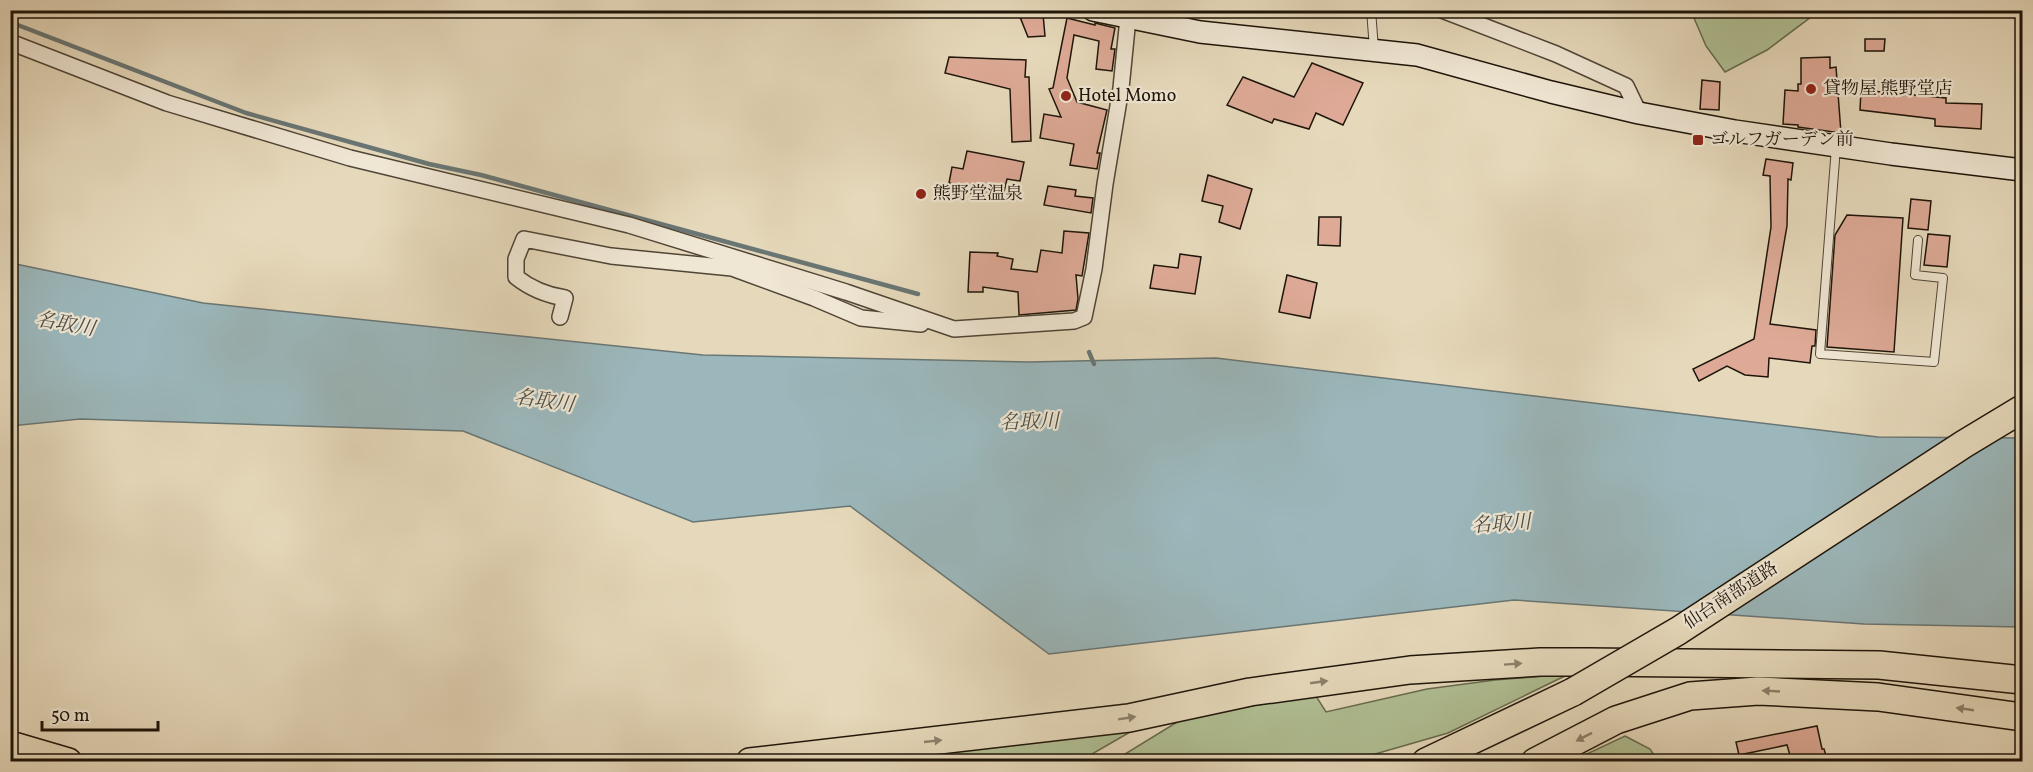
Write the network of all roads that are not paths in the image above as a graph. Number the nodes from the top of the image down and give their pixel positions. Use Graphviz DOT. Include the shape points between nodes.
graph roads {
  1 [pos="1094,10"];
  2 [pos="1371,10"];
  3 [pos="1442,10"];
  4 [pos="1128,18"];
  5 [pos="10,42"];
  6 [pos="1374,50"];
  7 [pos="1639,113"];
  8 [pos="1836,146"];
  9 [pos="2022,170"];
  10 [pos="1918,240"];
  11 [pos="560,317"];
  12 [pos="948,327"];
  13 [pos="2022,409"];
  14 [pos="2022,680"];
  15 [pos="2022,717"];
  16 [pos="10,745"];
  17 [pos="68,762"];
  18 [pos="750,762"];
  19 [pos="1426,762"];
  20 [pos="1535,762"];
  1 -- 4 [label="street"];
  2 -- 6 [label="lane"];
  3 -- 7 [label="street" via="1626,86"];
  4 -- 6 [label="street" via="1200,32"];
  4 -- 12 [label="street" via="1121,88 1084,317 1074,321"];
  5 -- 12 [label="street" via="167,103 350,158 629,225"];
  6 -- 7 [label="street" via="1417,55"];
  7 -- 8 [label="street"];
  8 -- 9 [label="street"];
  8 -- 10 [label="lane" via="1820,354 1934,362 1943,278 1915,275"];
  11 -- 12 [label="street" via="565,298 549,296 516,277 516,259 524,239 611,256 732,268 861,318"];
  13 -- 19 [label="highway, 仙台南部道路, bridge" via="1678,631 1573,692"];
  18 -- 14 [label="highway, one-way" via="1129,718 1250,692 1410,670 1540,662 1879,665"];
  15 -- 20 [label="highway, one-way" via="1878,696 1758,690 1690,696 1616,720"];
  16 -- 17 [label="highway"];
}
